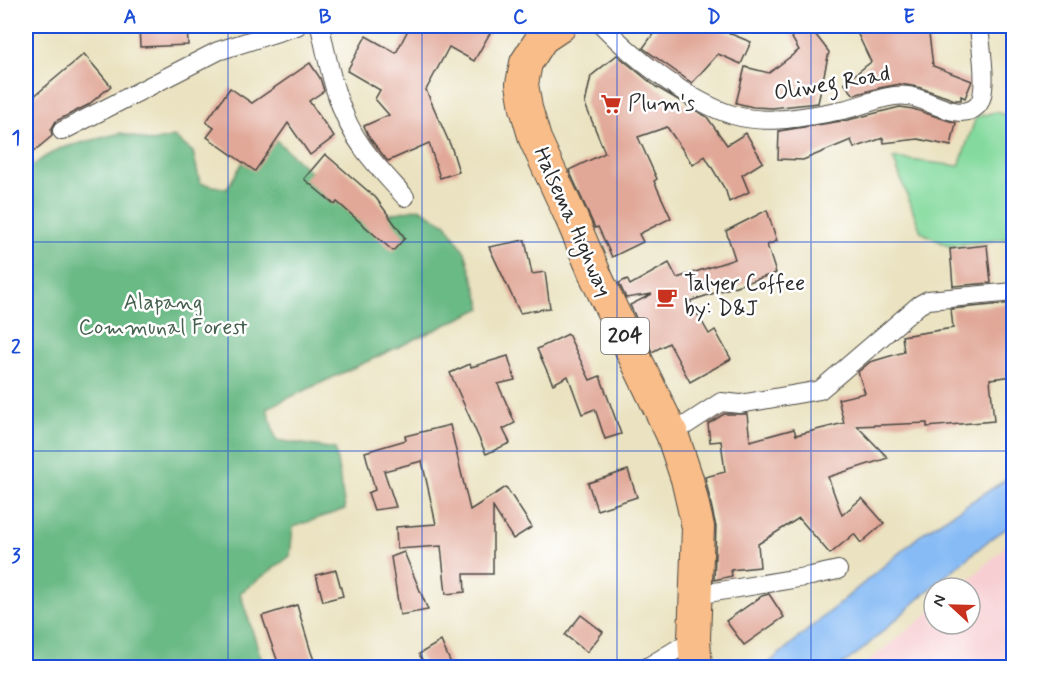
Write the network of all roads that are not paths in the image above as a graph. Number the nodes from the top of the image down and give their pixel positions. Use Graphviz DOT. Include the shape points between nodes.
graph roads {
  1 [pos="297,26"];
  2 [pos="320,26"];
  3 [pos="560,26"];
  4 [pos="603,26"];
  5 [pos="979,26"];
  6 [pos="62,131"];
  7 [pos="405,197"];
  8 [pos="1014,292"];
  9 [pos="672,434"];
  10 [pos="838,570"];
  11 [pos="696,595"];
  12 [pos="695,653"];
  13 [pos="646,668"];
  1 -- 6 [label="street" via="218,51"];
  2 -- 7 [label="street" via="350,126 362,147"];
  3 -- 9 [label="highway, Halsema Highway / 204" via="542,38 526,63 522,84 526,108 535,139 598,281"];
  4 -- 5 [label="street, Oliweg Road" via="675,86 734,116 758,119 840,111 894,96 908,96 957,112 970,110 977,106 983,93"];
  8 -- 9 [label="street" via="928,300 820,390 740,404 721,402"];
  9 -- 11 [label="highway, Halsema Highway / 204" via="698,527"];
  10 -- 11 [label="street"];
  11 -- 12 [label="highway, Halsema Highway / 204"];
  12 -- 13 [label="street"];
}
